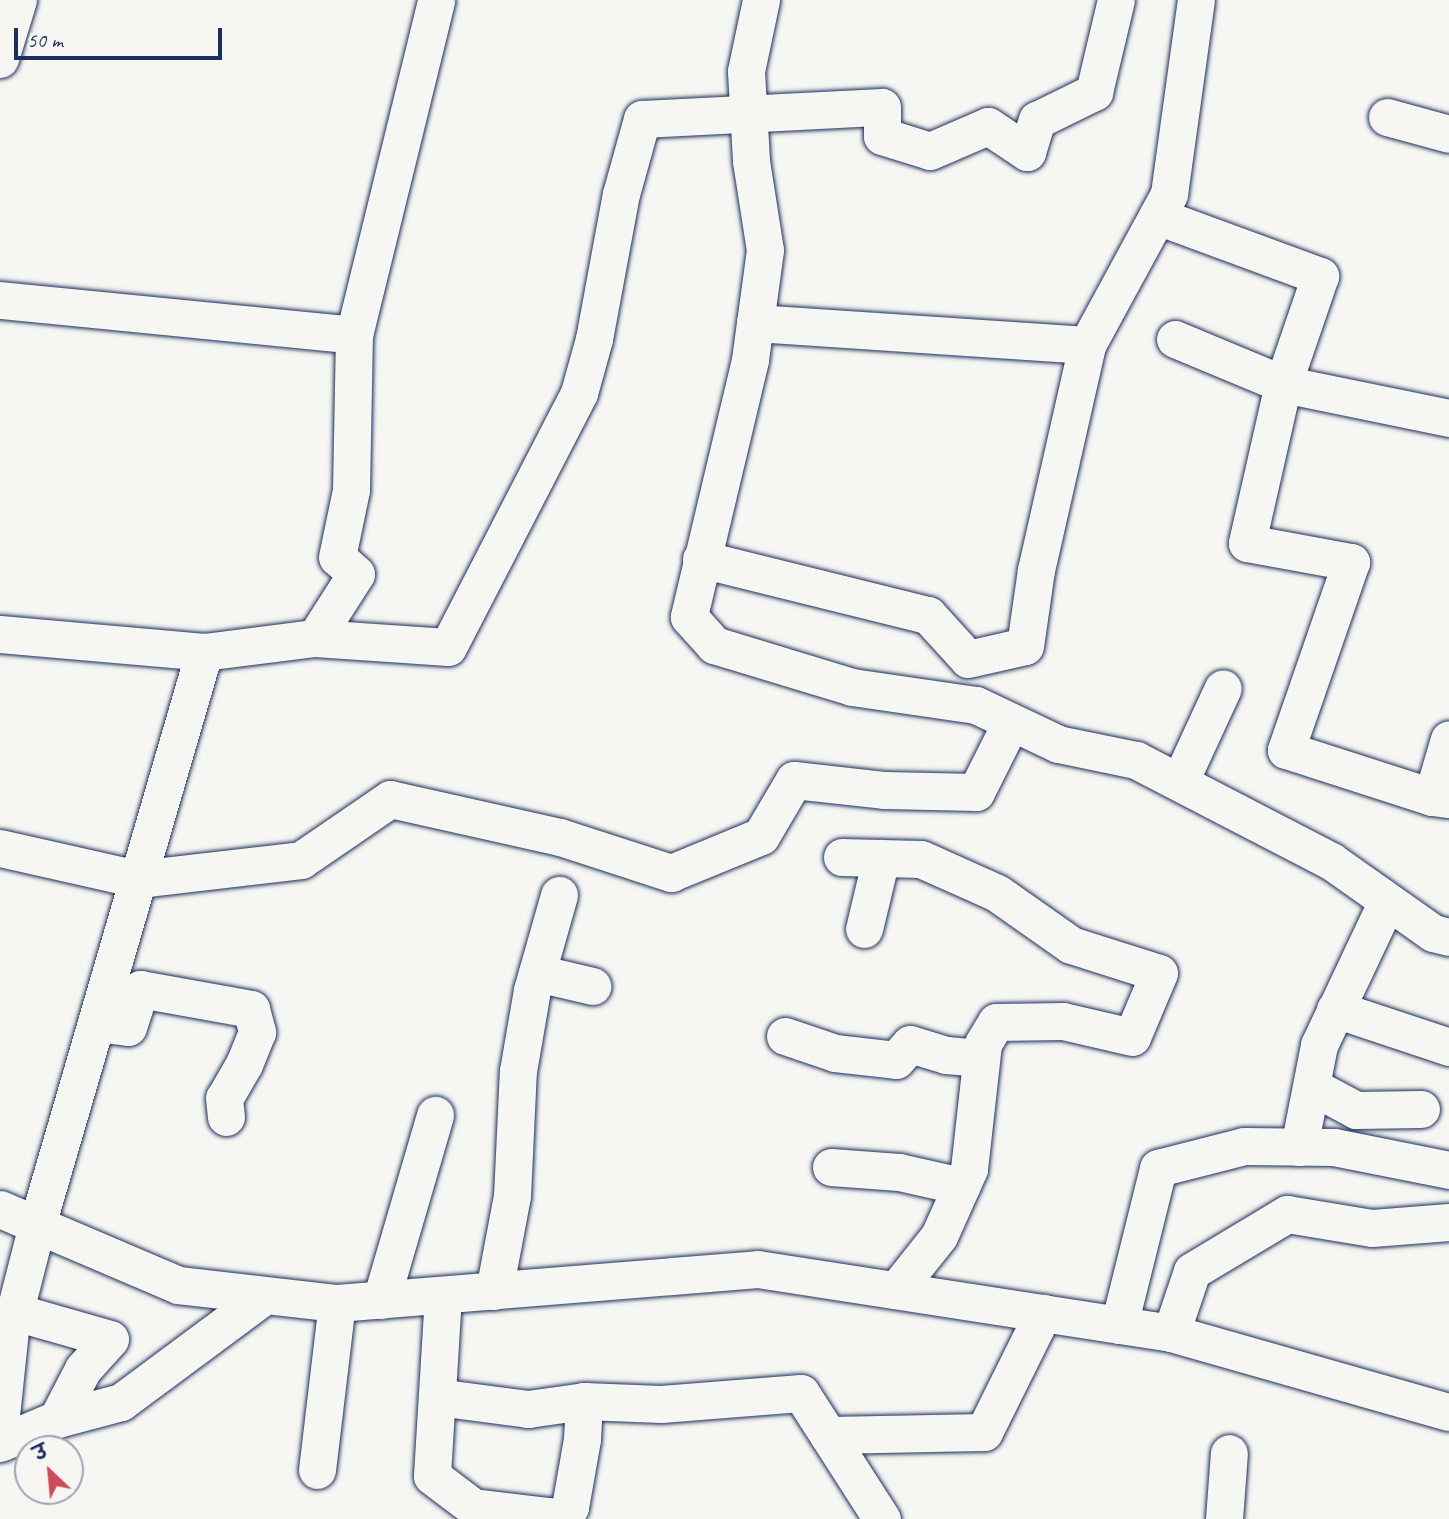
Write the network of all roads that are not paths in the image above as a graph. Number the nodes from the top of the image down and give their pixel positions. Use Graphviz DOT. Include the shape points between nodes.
graph roads {
  1 [pos="18,0"];
  2 [pos="436,0"];
  3 [pos="761,0"];
  4 [pos="1116,0"];
  5 [pos="1196,0"];
  6 [pos="0,59"];
  7 [pos="749,114"];
  8 [pos="1387,117"];
  9 [pos="1449,134"];
  10 [pos="1157,216"];
  11 [pos="0,300"];
  12 [pos="755,323"];
  13 [pos="354,335"];
  14 [pos="1175,339"];
  15 [pos="1087,345"];
  16 [pos="1283,384"];
  17 [pos="1449,418"];
  18 [pos="701,559"];
  19 [pos="0,634"];
  20 [pos="315,638"];
  21 [pos="204,652"];
  22 [pos="968,659"];
  23 [pos="1223,688"];
  24 [pos="923,697"];
  25 [pos="1011,722"];
  26 [pos="1449,739"];
  27 [pos="1180,782"];
  28 [pos="1440,798"];
  29 [pos="0,848"];
  30 [pos="842,857"];
  31 [pos="881,858"];
  32 [pos="138,879"];
  33 [pos="559,895"];
  34 [pos="1387,901"];
  35 [pos="864,929"];
  36 [pos="1449,937"];
  37 [pos="537,973"];
  38 [pos="592,986"];
  39 [pos="1335,1009"];
  40 [pos="96,1023"];
  41 [pos="785,1036"];
  42 [pos="1449,1047"];
  43 [pos="981,1058"];
  44 [pos="1313,1087"];
  45 [pos="1421,1110"];
  46 [pos="435,1115"];
  47 [pos="226,1117"];
  48 [pos="1299,1147"];
  49 [pos="831,1167"];
  50 [pos="1449,1170"];
  51 [pos="961,1186"];
  52 [pos="10,1215"];
  53 [pos="1449,1222"];
  54 [pos="494,1290"];
  55 [pos="896,1290"];
  56 [pos="265,1295"];
  57 [pos="443,1295"];
  58 [pos="381,1300"];
  59 [pos="337,1303"];
  60 [pos="15,1312"];
  61 [pos="1043,1313"];
  62 [pos="1119,1325"];
  63 [pos="1171,1333"];
  64 [pos="437,1397"];
  65 [pos="584,1401"];
  66 [pos="1449,1412"];
  67 [pos="57,1419"];
  68 [pos="0,1425"];
  69 [pos="828,1435"];
  70 [pos="0,1443"];
  71 [pos="1229,1453"];
  72 [pos="317,1470"];
  73 [pos="548,1519"];
  74 [pos="562,1519"];
  75 [pos="882,1519"];
  76 [pos="1224,1519"];
  1 -- 6 [label="main road"];
  2 -- 13 [label="street"];
  3 -- 7 [label="street" via="746,71"];
  4 -- 7 [label="street" via="1094,92 1037,120 1027,152 988,127 930,151 882,136 883,107"];
  5 -- 10 [label="street" via="1169,194"];
  7 -- 12 [label="street" via="751,161 765,250"];
  7 -- 20 [label="street" via="642,119 621,194 594,339 579,393 448,648"];
  8 -- 9 [label="street"];
  10 -- 15 [label="street"];
  10 -- 16 [label="street" via="1320,276"];
  11 -- 13 [label="street"];
  12 -- 15 [label="street"];
  12 -- 18 [label="street"];
  13 -- 20 [label="street" via="351,490 337,557 356,574"];
  14 -- 16 [label="street"];
  15 -- 22 [label="street" via="1036,569 1025,646"];
  16 -- 17 [label="street"];
  16 -- 28 [label="street" via="1247,543 1351,562 1286,750"];
  18 -- 22 [label="street" via="928,615"];
  18 -- 24 [label="street" via="689,617 714,645 852,687"];
  19 -- 21 [label="street"];
  20 -- 21 [label="street"];
  21 -- 32 [label="street"];
  22 -- 24 [label="street"];
  23 -- 27 [label="street"];
  24 -- 25 [label="street" via="975,705"];
  25 -- 27 [label="street" via="1058,744 1136,760"];
  25 -- 32 [label="street" via="976,792 885,790 794,780 761,836 671,873 560,837 390,799 302,860"];
  26 -- 28 [label="street"];
  27 -- 34 [label="street" via="1331,861"];
  29 -- 32 [label="street"];
  30 -- 31 [label="street"];
  31 -- 35 [label="street"];
  31 -- 43 [label="street" via="921,859 997,893 1071,946 1158,973 1132,1037 1063,1021 996,1022 983,1044"];
  32 -- 40 [label="street"];
  33 -- 37 [label="street"];
  34 -- 36 [label="street" via="1433,933"];
  34 -- 39 [label="street"];
  37 -- 38 [label="street"];
  37 -- 54 [label="street" via="518,1071 512,1196"];
  39 -- 42 [label="street"];
  39 -- 44 [label="street" via="1319,1045"];
  40 -- 47 [label="street" via="128,1027 140,989 251,1009 257,1032 224,1098"];
  40 -- 52 [label="street"];
  41 -- 43 [label="street" via="835,1053 896,1060 910,1044 946,1055"];
  43 -- 51 [label="street" via="969,1168"];
  44 -- 45 [label="street" via="1356,1110"];
  44 -- 48 [label="street"];
  46 -- 58 [label="street"];
  48 -- 50 [label="street" via="1334,1147"];
  48 -- 62 [label="street" via="1244,1146 1158,1168"];
  49 -- 51 [label="street" via="899,1172"];
  51 -- 55 [label="street" via="939,1236"];
  52 -- 56 [label="street" via="178,1285"];
  52 -- 60 [label="street"];
  53 -- 63 [label="street" via="1373,1228 1287,1214 1192,1271"];
  54 -- 55 [label="street" via="758,1269"];
  54 -- 57 [label="street"];
  55 -- 61 [label="street"];
  56 -- 59 [label="street"];
  56 -- 67 [label="street" via="121,1402"];
  57 -- 58 [label="street"];
  57 -- 64 [label="street"];
  58 -- 59 [label="street"];
  59 -- 72 [label="street"];
  60 -- 67 [label="street" via="110,1339 83,1369"];
  60 -- 68 [label="street"];
  61 -- 62 [label="street"];
  61 -- 69 [label="street" via="984,1432"];
  62 -- 63 [label="street"];
  63 -- 66 [label="street"];
  64 -- 65 [label="street" via="528,1409"];
  64 -- 73 [label="street" via="432,1476 473,1507"];
  65 -- 69 [label="street" via="661,1404 801,1393"];
  65 -- 74 [label="street" via="570,1507"];
  67 -- 70 [label="street"];
  69 -- 75 [label="street"];
  71 -- 76 [label="street"];
}
